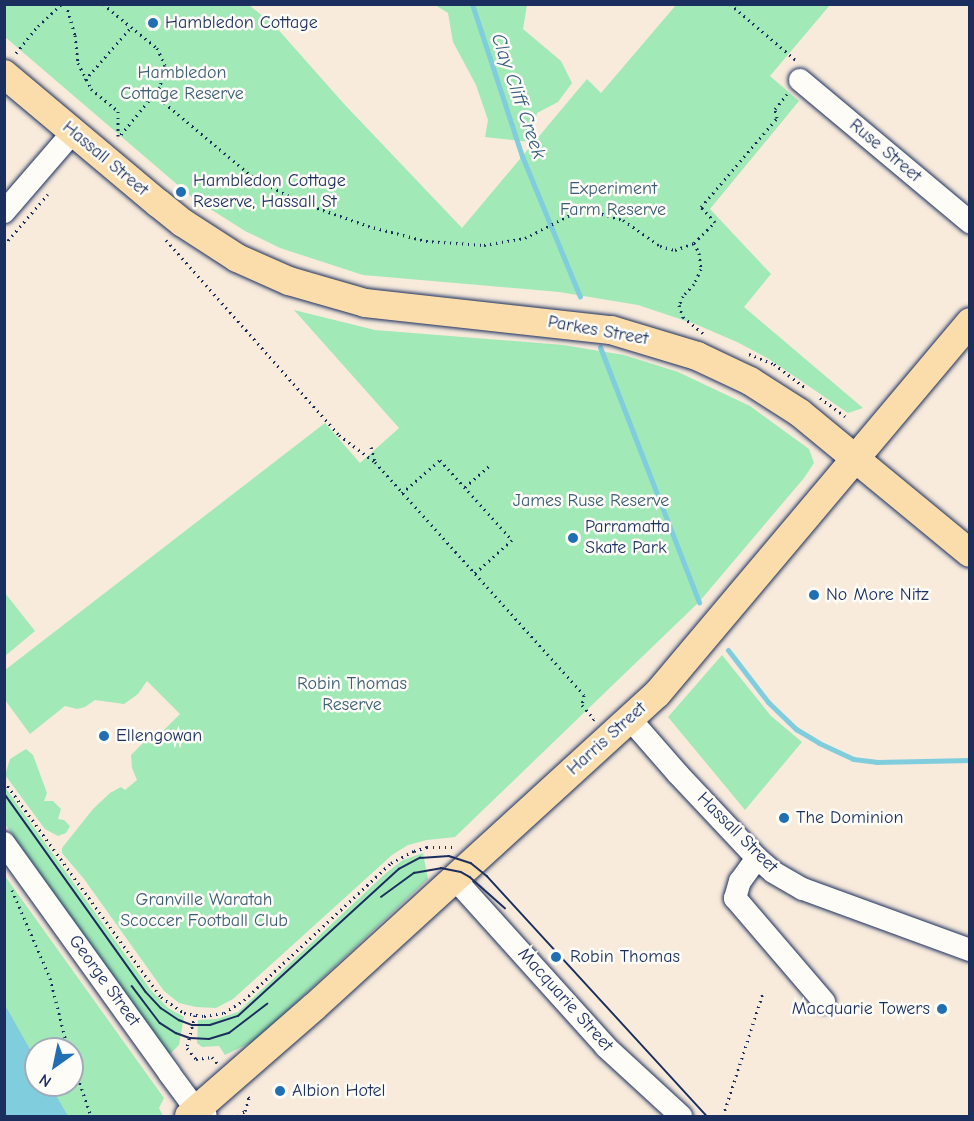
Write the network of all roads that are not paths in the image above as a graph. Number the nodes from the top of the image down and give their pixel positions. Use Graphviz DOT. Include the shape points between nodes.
graph roads {
  1 [pos="10,63"];
  2 [pos="800,80"];
  3 [pos="73,132"];
  4 [pos="4,212"];
  5 [pos="969,222"];
  6 [pos="208,240"];
  7 [pos="969,322"];
  8 [pos="855,457"];
  9 [pos="969,553"];
  10 [pos="630,718"];
  11 [pos="4,843"];
  12 [pos="757,858"];
  13 [pos="454,878"];
  14 [pos="969,950"];
  15 [pos="824,1002"];
  16 [pos="197,1114"];
  17 [pos="681,1116"];
  1 -- 3 [label="main road, Hassall Street"];
  2 -- 5 [label="street, Ruse Street"];
  3 -- 4 [label="street"];
  3 -- 6 [label="main road, Hassall Street"];
  6 -- 8 [label="main road, Parkes Street" via="265,271 334,296 398,308 612,330 674,347 750,381 800,413"];
  7 -- 8 [label="main road, Harris Street"];
  8 -- 9 [label="main road, Parkes Street"];
  8 -- 10 [label="main road, Harris Street" via="657,694"];
  10 -- 12 [label="street, Hassall Street"];
  10 -- 13 [label="main road, Harris Street"];
  11 -- 16 [label="street, George Street"];
  12 -- 14 [label="street, Hassall Street" via="803,889"];
  12 -- 15 [label="street" via="740,880 735,898"];
  13 -- 16 [label="main road, Harris Street"];
  13 -- 17 [label="street, Macquarie Street" via="606,1047"];
}
